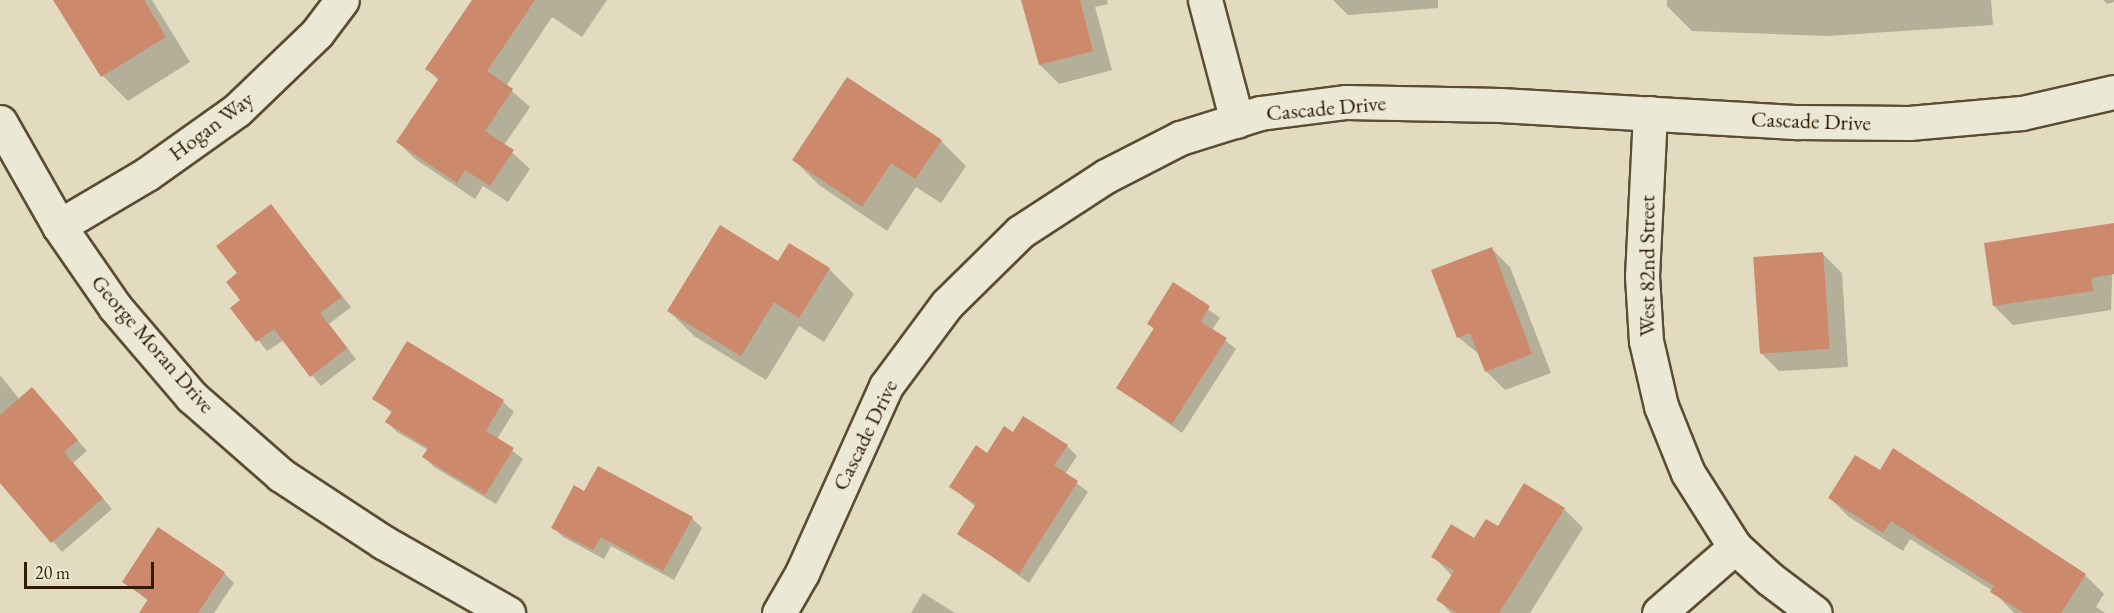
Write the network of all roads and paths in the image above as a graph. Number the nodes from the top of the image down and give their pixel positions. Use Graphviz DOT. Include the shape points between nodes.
graph roads {
  1 [pos="342,0"];
  2 [pos="1205,0"];
  3 [pos="2114,92"];
  4 [pos="1650,113"];
  5 [pos="1237,121"];
  6 [pos="0,122"];
  7 [pos="59,226"];
  8 [pos="1735,547"];
  9 [pos="508,613"];
  10 [pos="779,613"];
  11 [pos="1659,613"];
  12 [pos="1815,613"];
  1 -- 7 [label="street, Hogan Way" via="317,33 237,110 147,174"];
  2 -- 5 [label="street"];
  3 -- 4 [label="street, Cascade Drive" via="2022,113 1910,123 1799,122"];
  4 -- 5 [label="street, Cascade Drive" via="1441,102 1346,102 1260,113"];
  4 -- 8 [label="street, West 82nd Street" via="1642,276 1646,341 1661,406 1688,473"];
  5 -- 10 [label="street, Cascade Drive" via="1180,138 1106,176 1020,232 947,304 886,386 802,573"];
  6 -- 7 [label="street, George Moran Drive"];
  7 -- 9 [label="street, George Moran Drive" via="115,306 192,397 281,475 383,542"];
  8 -- 11 [label="street"];
  8 -- 12 [label="street, West 82nd Street"];
}
